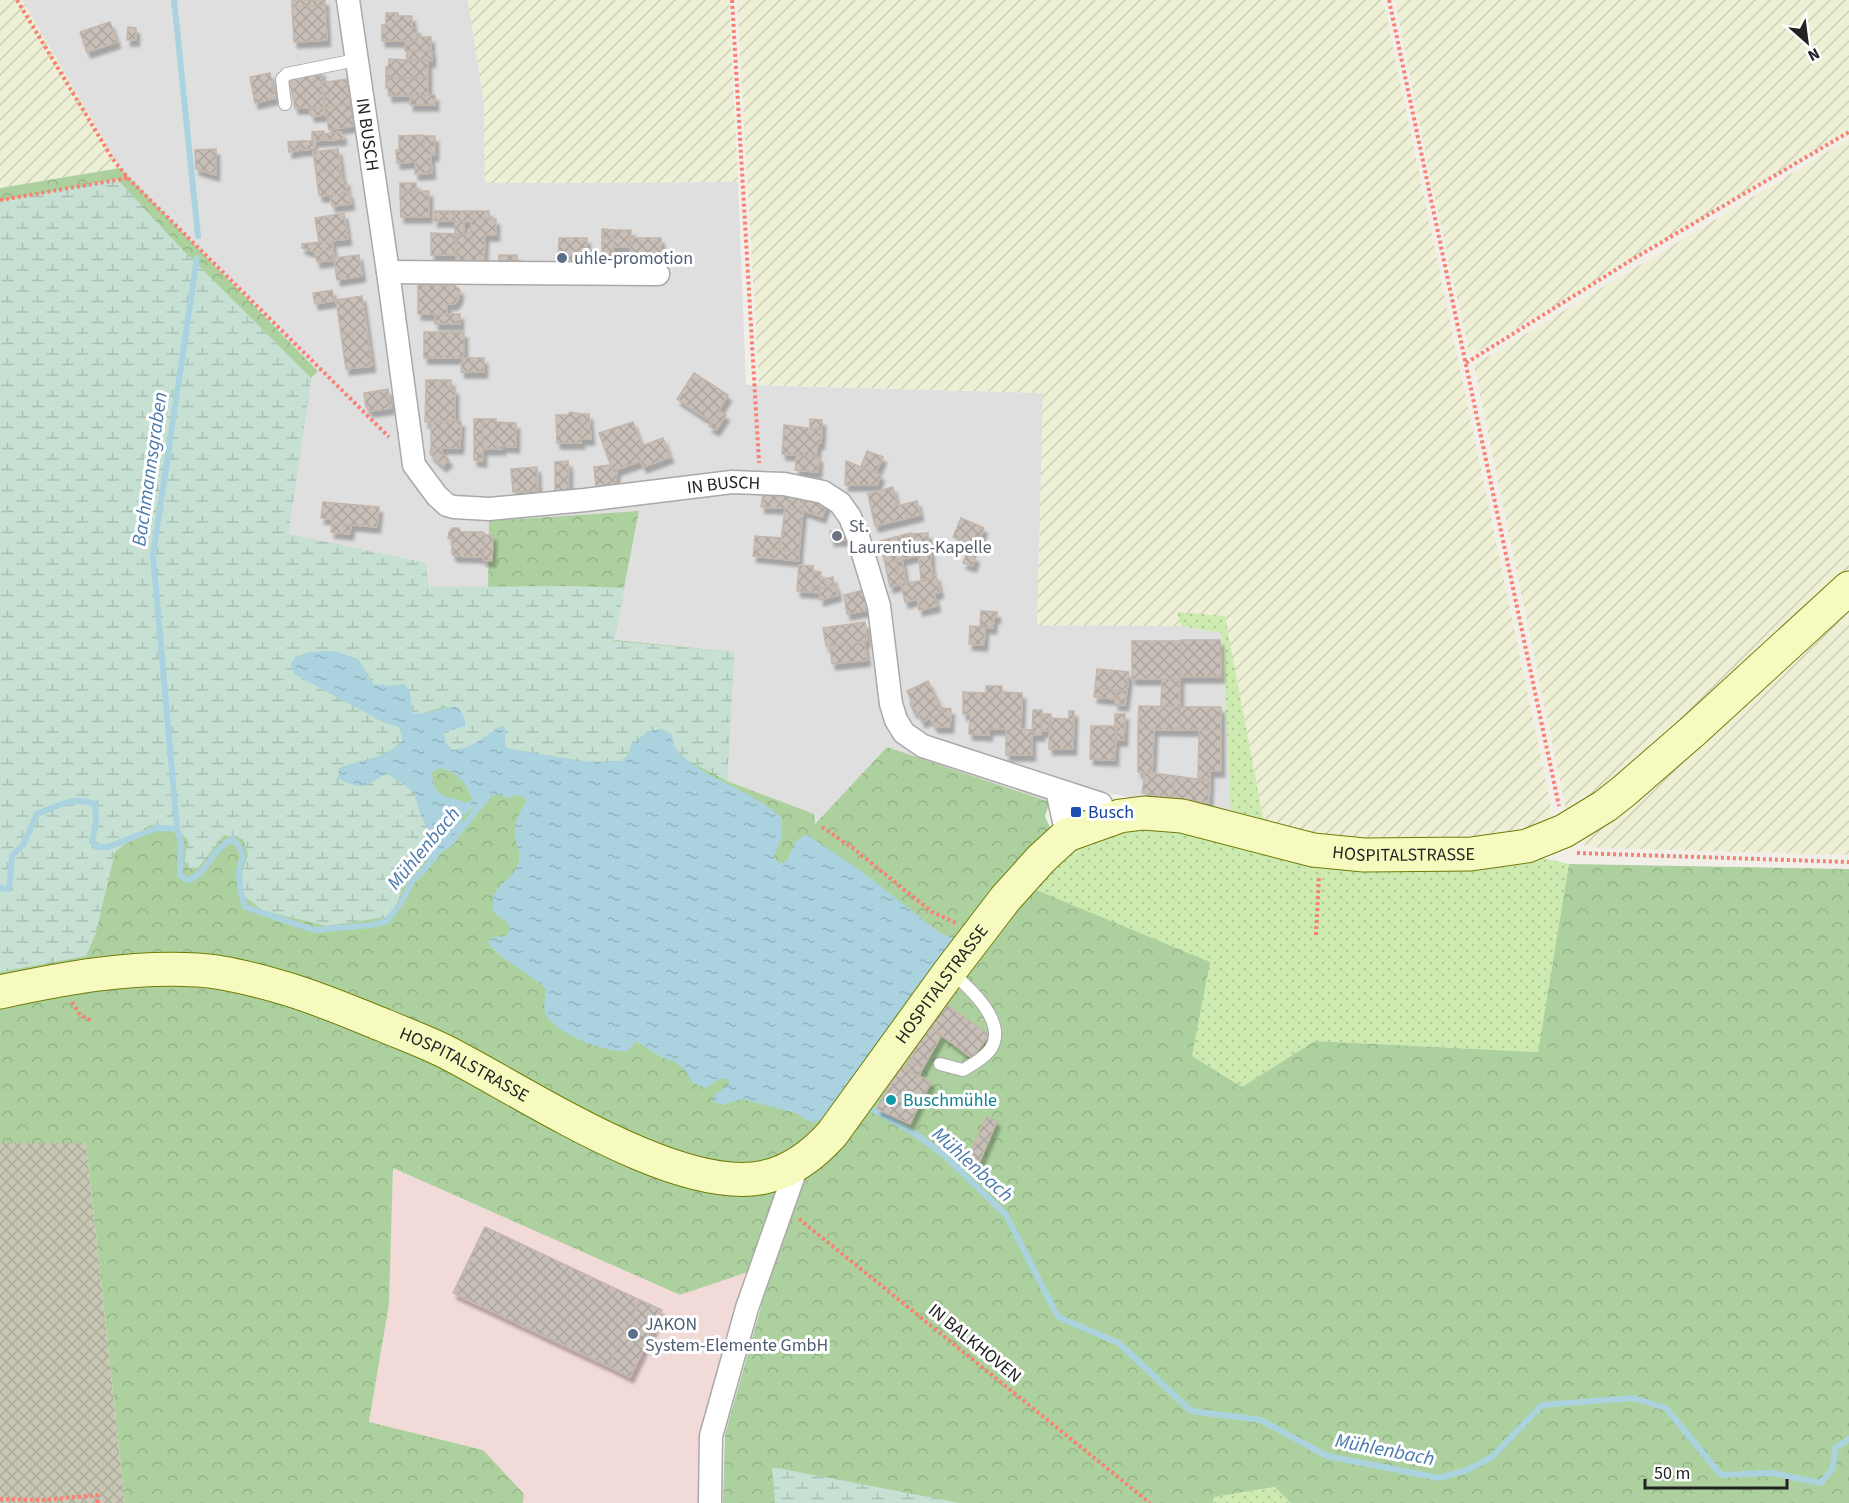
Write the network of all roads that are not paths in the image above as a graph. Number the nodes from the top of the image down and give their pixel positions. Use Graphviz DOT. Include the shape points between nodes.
graph roads {
  1 [pos="348,0"];
  2 [pos="356,60"];
  3 [pos="285,104"];
  4 [pos="388,272"];
  5 [pos="658,274"];
  6 [pos="1849,588"];
  7 [pos="1057,790"];
  8 [pos="1107,820"];
  9 [pos="1067,835"];
  10 [pos="950,971"];
  11 [pos="0,992"];
  12 [pos="940,1064"];
  13 [pos="798,1163"];
  14 [pos="710,1503"];
  1 -- 2 [label="street, IN BUSCH"];
  2 -- 3 [label="lane" via="287,74 282,80"];
  2 -- 4 [label="street, IN BUSCH"];
  4 -- 5 [label="street"];
  4 -- 7 [label="street, IN BUSCH" via="414,465 447,505 489,509 732,482 784,484 823,492 840,503 858,537 879,606 891,704 904,733 922,746"];
  6 -- 8 [label="street, HOSPITALSTRASSE" via="1693,732 1605,806 1564,831 1527,846 1471,854 1364,855 1321,850 1182,816 1144,813"];
  7 -- 8 [label="street, IN BUSCH" via="1101,804"];
  7 -- 9 [label="street"];
  8 -- 9 [label="street, HOSPITALSTRASSE"];
  9 -- 10 [label="street, HOSPITALSTRASSE" via="1005,899"];
  10 -- 12 [label="lane" via="990,1011 995,1039 990,1051 963,1070"];
  10 -- 13 [label="street, HOSPITALSTRASSE" via="832,1134 817,1151"];
  11 -- 13 [label="street, HOSPITALSTRASSE" via="68,978 145,969 200,970 275,985 309,995 444,1051 609,1140 659,1162 702,1174 741,1179 764,1178"];
  13 -- 14 [label="street" via="747,1308 711,1436"];
}
